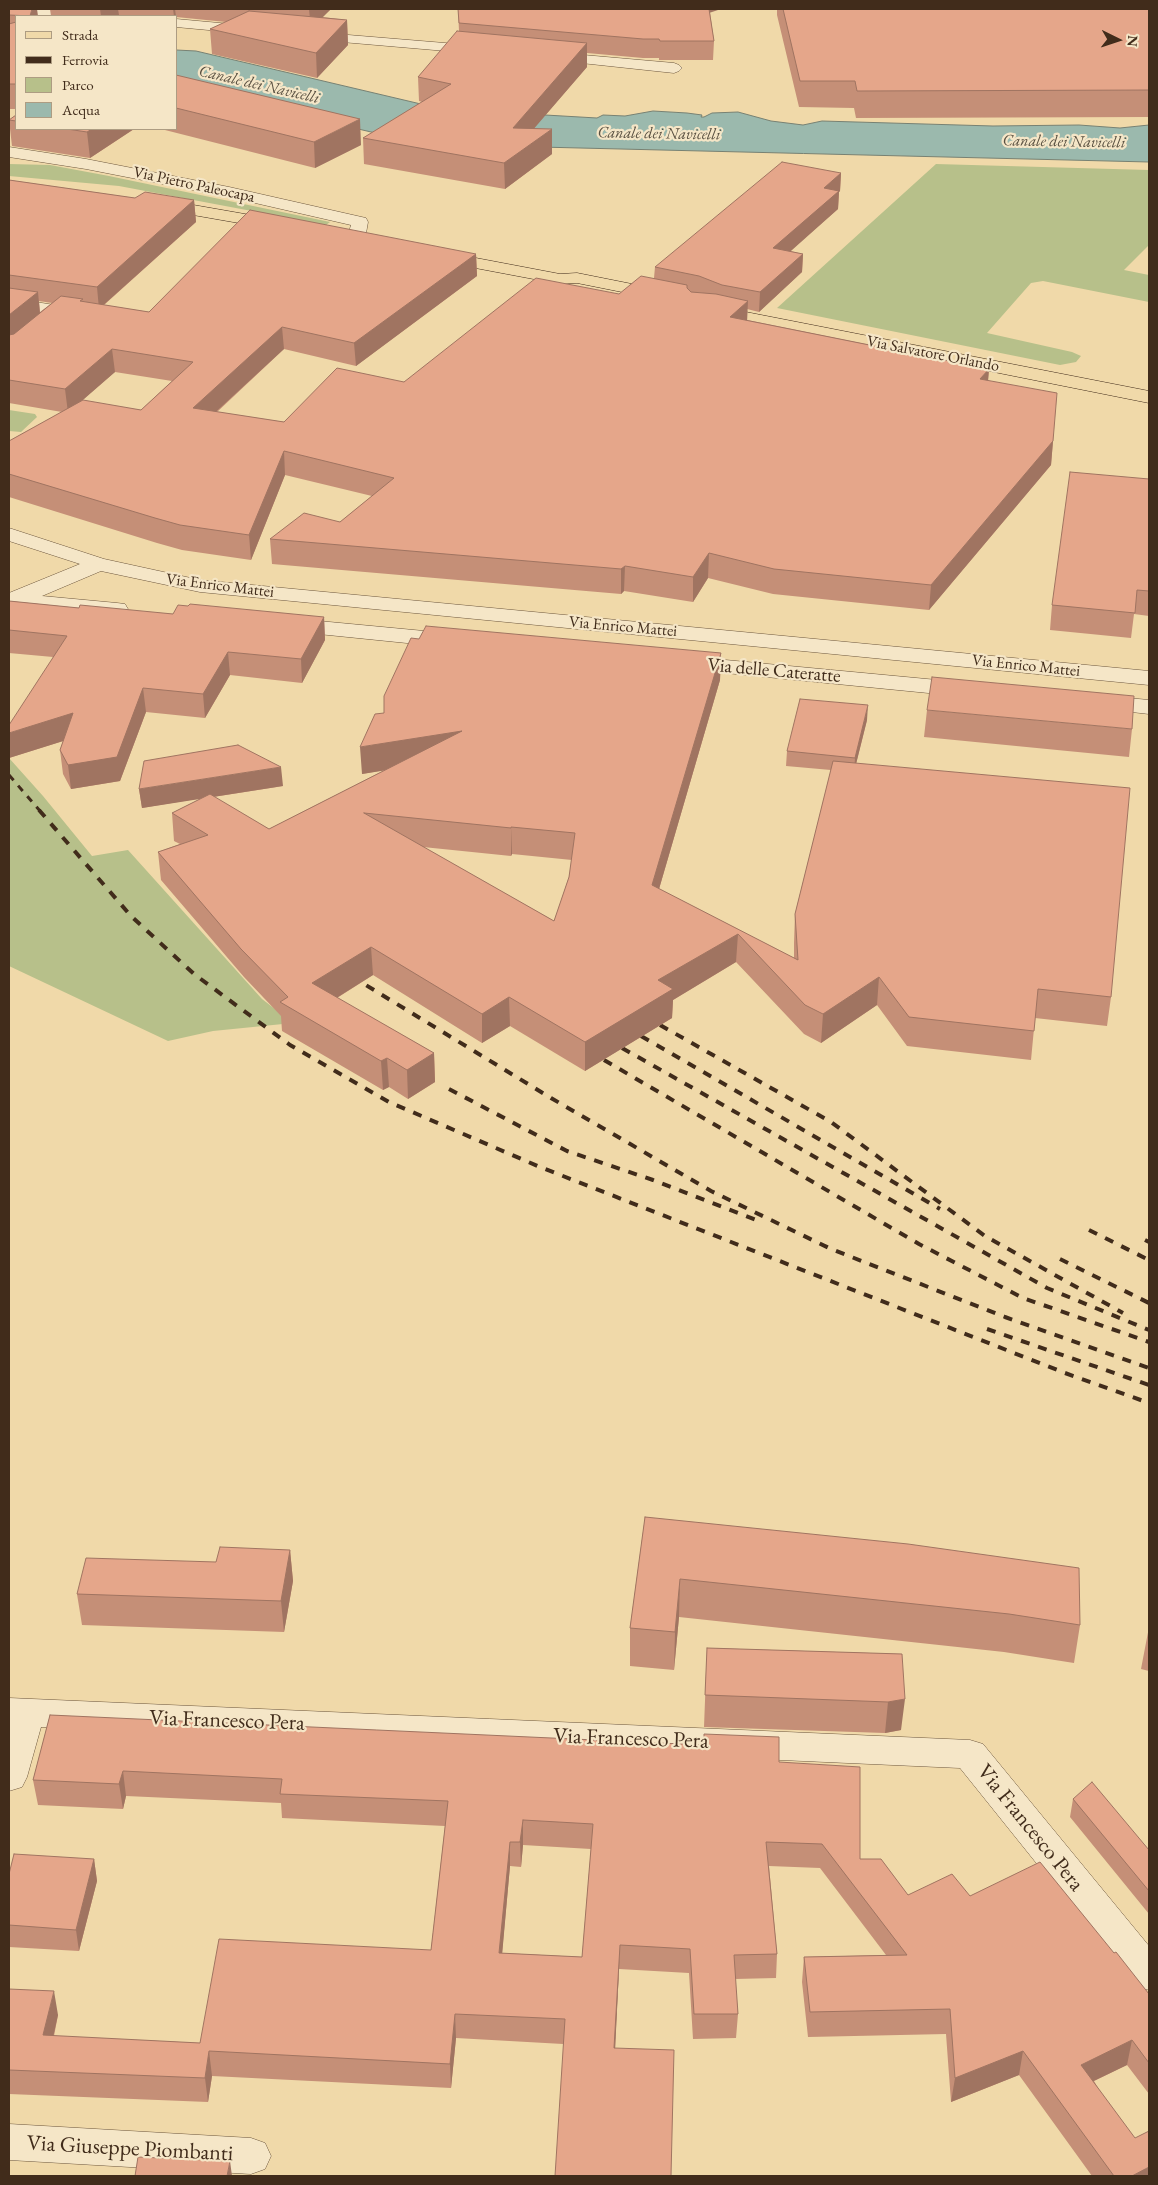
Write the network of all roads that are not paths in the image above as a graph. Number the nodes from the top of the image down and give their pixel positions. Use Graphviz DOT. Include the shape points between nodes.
graph roads {
  1 [pos="10,9"];
  2 [pos="83,15"];
  3 [pos="178,24"];
  4 [pos="266,31"];
  5 [pos="296,34"];
  6 [pos="495,52"];
  7 [pos="534,55"];
  8 [pos="674,68"];
  9 [pos="9,152"];
  10 [pos="142,201"];
  11 [pos="291,227"];
  12 [pos="337,236"];
  13 [pos="356,239"];
  14 [pos="375,243"];
  15 [pos="423,252"];
  16 [pos="9,303"];
  17 [pos="60,310"];
  18 [pos="99,316"];
  19 [pos="38,328"];
  20 [pos="1149,397"];
  21 [pos="9,534"];
  22 [pos="38,543"];
  23 [pos="99,564"];
  24 [pos="125,570"];
  25 [pos="43,587"];
  26 [pos="11,599"];
  27 [pos="71,605"];
  28 [pos="141,611"];
  29 [pos="269,624"];
  30 [pos="477,643"];
  31 [pos="665,661"];
  32 [pos="1149,678"];
  33 [pos="991,692"];
  34 [pos="1080,700"];
  35 [pos="1149,707"];
  36 [pos="18,1712"];
  37 [pos="9,1777"];
  38 [pos="1149,1974"];
  39 [pos="9,2142"];
  40 [pos="251,2156"];
  1 -- 2 [label="street"];
  3 -- 4 [label="street"];
  5 -- 6 [label="street"];
  7 -- 8 [label="street"];
  9 -- 13 [label="street, Via Pietro Paleocapa" via="200,186 360,222"];
  10 -- 11 [label="main road"];
  12 -- 13 [label="main road"];
  13 -- 14 [label="main road"];
  15 -- 20 [label="main road, Via Salvatore Orlando" via="560,279 568,285 716,310"];
  16 -- 17 [label="street"];
  17 -- 18 [label="street"];
  17 -- 19 [label="street"];
  21 -- 22 [label="street, Via Enrico Mattei"];
  22 -- 23 [label="street, Via Enrico Mattei"];
  22 -- 25 [label="street" via="49,569"];
  23 -- 24 [label="street, Via Enrico Mattei"];
  23 -- 25 [label="street"];
  24 -- 27 [label="street"];
  24 -- 32 [label="street, Via Enrico Mattei" via="200,586 244,591"];
  25 -- 26 [label="street"];
  26 -- 27 [label="street"];
  27 -- 28 [label="street"];
  29 -- 30 [label="street"];
  31 -- 33 [label="street, Via delle Cateratte"];
  34 -- 35 [label="street"];
  36 -- 37 [label="street"];
  36 -- 38 [label="street, Via Francesco Pera" via="970,1754"];
  39 -- 40 [label="street, Via Giuseppe Piombanti"];
}
